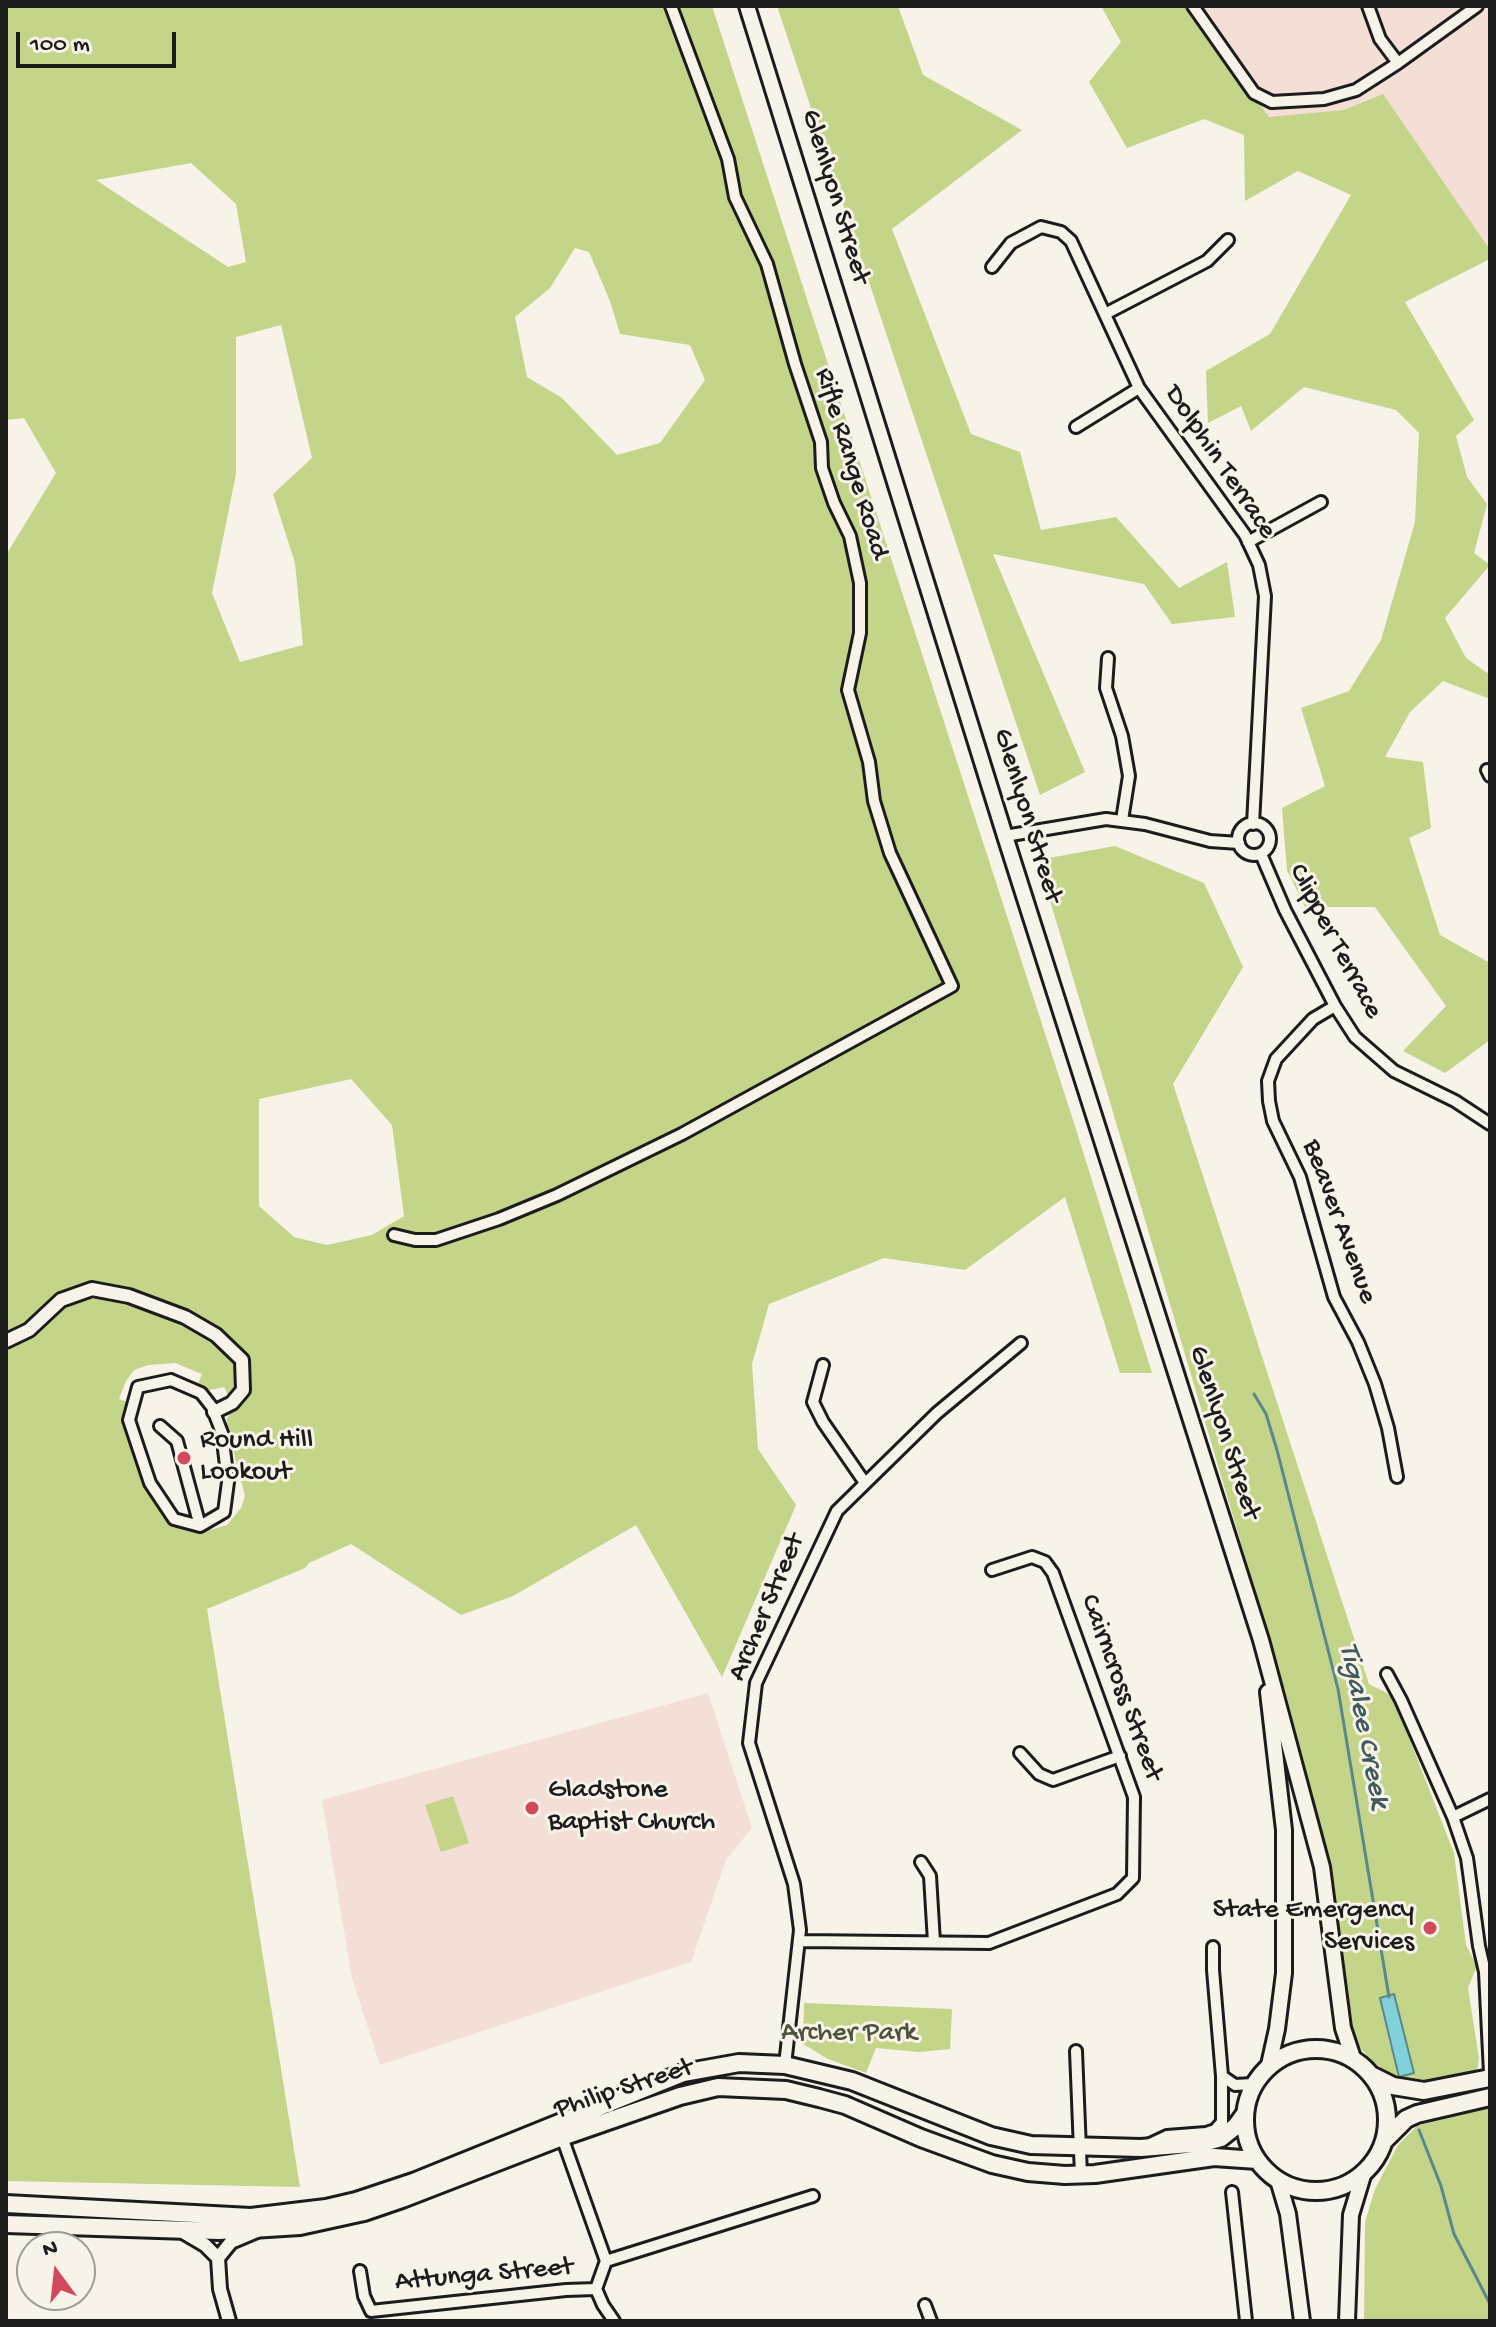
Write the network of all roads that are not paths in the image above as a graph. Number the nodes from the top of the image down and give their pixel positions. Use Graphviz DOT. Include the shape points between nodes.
graph roads {
  1 [pos="671,6"];
  2 [pos="747,6"];
  3 [pos="1193,6"];
  4 [pos="1368,6"];
  5 [pos="1477,6"];
  6 [pos="1398,63"];
  7 [pos="1228,240"];
  8 [pos="992,267"];
  9 [pos="1105,314"];
  10 [pos="1139,388"];
  11 [pos="1076,427"];
  12 [pos="1321,502"];
  13 [pos="1248,542"];
  14 [pos="1108,658"];
  15 [pos="1122,820"];
  16 [pos="1253,824"];
  17 [pos="1005,836"];
  18 [pos="1239,843"];
  19 [pos="1261,854"];
  20 [pos="1335,1006"];
  21 [pos="1490,1124"];
  22 [pos="394,1235"];
  23 [pos="6,1341"];
  24 [pos="1021,1343"];
  25 [pos="823,1365"];
  26 [pos="214,1412"];
  27 [pos="160,1426"];
  28 [pos="1397,1477"];
  29 [pos="865,1483"];
  30 [pos="200,1526"];
  31 [pos="992,1570"];
  32 [pos="1261,1640"];
  33 [pos="1387,1674"];
  34 [pos="1020,1753"];
  35 [pos="1120,1756"];
  36 [pos="1490,1799"];
  37 [pos="1453,1817"];
  38 [pos="921,1862"];
  39 [pos="801,1941"];
  40 [pos="934,1942"];
  41 [pos="1213,1947"];
  42 [pos="1488,1972"];
  43 [pos="1076,2051"];
  44 [pos="1353,2058"];
  45 [pos="785,2065"];
  46 [pos="1269,2065"];
  47 [pos="1372,2075"];
  48 [pos="1490,2075"];
  49 [pos="1222,2076"];
  50 [pos="1253,2084"];
  51 [pos="795,2092"];
  52 [pos="1490,2097"];
  53 [pos="1244,2115"];
  54 [pos="562,2137"];
  55 [pos="1384,2141"];
  56 [pos="1079,2148"];
  57 [pos="1141,2148"];
  58 [pos="1257,2160"];
  59 [pos="1364,2172"];
  60 [pos="1081,2175"];
  61 [pos="1278,2180"];
  62 [pos="1232,2192"];
  63 [pos="813,2196"];
  64 [pos="6,2204"];
  65 [pos="6,2224"];
  66 [pos="180,2230"];
  67 [pos="258,2231"];
  68 [pos="218,2258"];
  69 [pos="606,2261"];
  70 [pos="360,2271"];
  71 [pos="596,2289"];
  72 [pos="925,2305"];
  73 [pos="229,2321"];
  74 [pos="614,2321"];
  75 [pos="931,2321"];
  76 [pos="1246,2321"];
  77 [pos="1302,2321"];
  78 [pos="1347,2321"];
  1 -- 22 [label="street, Rifle Range Road" via="728,159 735,197 767,264 821,442 822,468 850,536 860,583 860,633 848,690 890,853 952,986 682,1134 557,1195 436,1240"];
  2 -- 17 [label="main road, Glenlyon Street"];
  3 -- 6 [label="street" via="1254,93 1272,102 1324,99 1356,90"];
  4 -- 6 [label="street" via="1380,39"];
  5 -- 6 [label="street"];
  7 -- 9 [label="street" via="1207,261"];
  8 -- 9 [label="street, Dolphin Terrace" via="1011,243 1041,227 1061,232 1071,241"];
  9 -- 10 [label="street, Dolphin Terrace"];
  10 -- 11 [label="street"];
  10 -- 13 [label="street, Dolphin Terrace"];
  12 -- 13 [label="street"];
  13 -- 16 [label="street, Dolphin Terrace" via="1265,596"];
  14 -- 15 [label="street" via="1106,688 1129,776"];
  15 -- 17 [label="street"];
  15 -- 18 [label="street"];
  16 -- 18 [label="street" via="1243,828"];
  16 -- 19 [label="street" via="1270,835"];
  17 -- 32 [label="main road, Glenlyon Street"];
  18 -- 19 [label="street" via="1250,855"];
  19 -- 20 [label="street, Clipper Terrace"];
  20 -- 21 [label="street, Clipper Terrace" via="1355,1037 1394,1071"];
  20 -- 28 [label="street, Beaver Avenue" via="1313,1019 1276,1059 1268,1081 1269,1101 1300,1177 1334,1297 1375,1384"];
  23 -- 26 [label="street" via="29,1330 61,1300 92,1289 129,1296 185,1317 216,1335 242,1360 243,1390"];
  24 -- 29 [label="street, Archer Street" via="937,1413"];
  25 -- 29 [label="street" via="813,1402"];
  26 -- 30 [label="street" via="228,1482 224,1512"];
  26 -- 30 [label="street" via="201,1393 171,1380 138,1387 129,1420 150,1483 174,1519"];
  27 -- 30 [label="street" via="177,1441"];
  29 -- 39 [label="street, Archer Street" via="837,1511 756,1683 749,1743 794,1884"];
  31 -- 35 [label="street, Cairncross Street" via="1032,1557 1049,1566"];
  32 -- 44 [label="main road, Glenlyon Street" via="1322,1867 1343,2028"];
  32 -- 46 [label="main road, Glenlyon Street" via="1284,1830 1284,1973"];
  33 -- 37 [label="street"];
  34 -- 35 [label="street" via="1039,1774 1053,1780"];
  35 -- 40 [label="street, Cairncross Street" via="1136,1811 1133,1878 1127,1886 989,1943"];
  36 -- 37 [label="street"];
  37 -- 42 [label="street" via="1467,1858 1479,1946"];
  38 -- 40 [label="street" via="930,1876"];
  39 -- 40 [label="street, Cairncross Street"];
  39 -- 45 [label="street, Archer Street"];
  41 -- 49 [label="street"];
  42 -- 48 [label="street" via="1484,1985"];
  43 -- 56 [label="street"];
  44 -- 46 [label="main road" via="1310,2048"];
  44 -- 47 [label="main road"];
  45 -- 51 [label="main road"];
  45 -- 56 [label="main road, Philip Street" via="852,2081 991,2136"];
  45 -- 64 [label="main road, Philip Street" via="739,2063 683,2073 404,2185 301,2212 251,2217"];
  46 -- 50 [label="main road"];
  47 -- 48 [label="main road" via="1393,2086 1424,2091"];
  47 -- 55 [label="main road" via="1386,2106"];
  49 -- 50 [label="street" via="1235,2085"];
  49 -- 57 [label="street" via="1223,2117 1215,2130 1167,2136"];
  50 -- 53 [label="main road"];
  51 -- 54 [label="main road, Philip Street" via="718,2087"];
  51 -- 60 [label="main road, Philip Street" via="845,2105 992,2164"];
  52 -- 55 [label="main road" via="1417,2114"];
  53 -- 57 [label="main road, Philip Street" via="1221,2138"];
  53 -- 58 [label="main road"];
  54 -- 67 [label="main road, Philip Street" via="364,2212"];
  54 -- 69 [label="street"];
  55 -- 59 [label="main road"];
  56 -- 57 [label="main road, Philip Street"];
  56 -- 60 [label="street"];
  58 -- 60 [label="main road, Philip Street" via="1214,2157"];
  58 -- 61 [label="main road"];
  59 -- 61 [label="main road" via="1345,2185 1322,2191"];
  59 -- 78 [label="main road" via="1351,2215"];
  61 -- 77 [label="main road" via="1288,2214"];
  62 -- 76 [label="street"];
  63 -- 69 [label="street, Attunga Street"];
  65 -- 66 [label="main road, Philip Street"];
  66 -- 67 [label="main road, Philip Street"];
  66 -- 68 [label="street"];
  67 -- 68 [label="street" via="231,2242"];
  68 -- 73 [label="street"];
  69 -- 71 [label="street"];
  70 -- 71 [label="street, Attunga Street" via="371,2311"];
  71 -- 74 [label="street"];
  72 -- 75 [label="street"];
}
